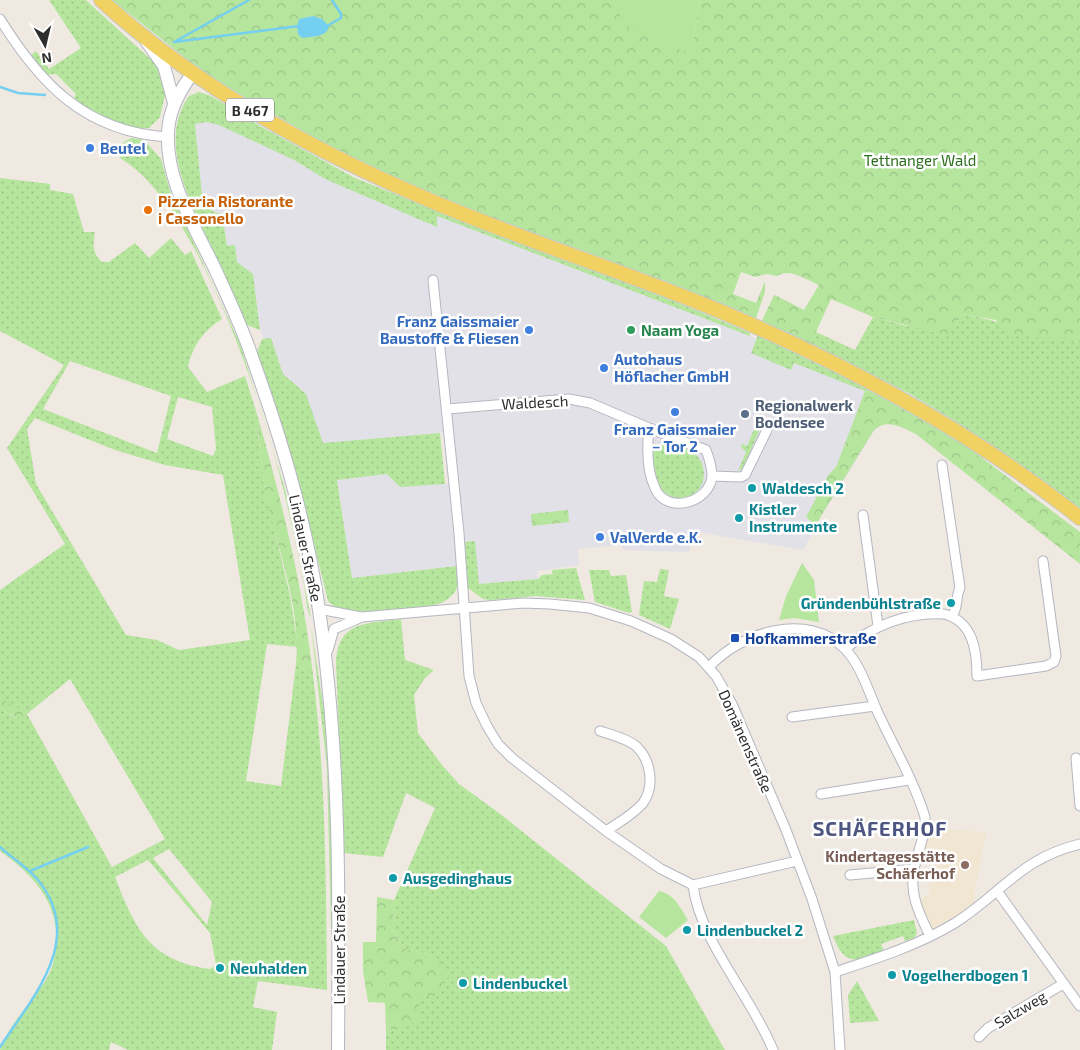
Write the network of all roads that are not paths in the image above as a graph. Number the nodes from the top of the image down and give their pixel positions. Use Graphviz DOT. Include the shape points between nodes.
graph roads {
  1 [pos="101,0"];
  2 [pos="0,19"];
  3 [pos="145,38"];
  4 [pos="192,74"];
  5 [pos="174,103"];
  6 [pos="168,137"];
  7 [pos="433,280"];
  8 [pos="446,409"];
  9 [pos="649,428"];
  10 [pos="767,430"];
  11 [pos="942,466"];
  12 [pos="712,476"];
  13 [pos="863,515"];
  14 [pos="1080,518"];
  15 [pos="1043,561"];
  16 [pos="320,609"];
  17 [pos="465,609"];
  18 [pos="952,616"];
  19 [pos="362,618"];
  20 [pos="878,626"];
  21 [pos="845,649"];
  22 [pos="326,662"];
  23 [pos="709,666"];
  24 [pos="875,706"];
  25 [pos="792,717"];
  26 [pos="600,731"];
  27 [pos="1076,758"];
  28 [pos="909,780"];
  29 [pos="821,794"];
  30 [pos="1080,806"];
  31 [pos="606,831"];
  32 [pos="1080,844"];
  33 [pos="797,860"];
  34 [pos="914,869"];
  35 [pos="850,875"];
  36 [pos="693,885"];
  37 [pos="997,891"];
  38 [pos="930,936"];
  39 [pos="834,972"];
  40 [pos="1063,984"];
  41 [pos="1080,1006"];
  42 [pos="979,1037"];
  43 [pos="338,1050"];
  44 [pos="773,1050"];
  45 [pos="840,1050"];
  1 -- 3 [label="main road, B 467"];
  2 -- 6 [label="street" via="42,77 73,106 118,129"];
  3 -- 4 [label="main road, B 467"];
  3 -- 5 [label="main road" via="164,66"];
  4 -- 5 [label="main road, Lindauer Straße"];
  4 -- 14 [label="main road, B 467" via="262,117 377,177 431,201 720,311 862,377 974,441"];
  5 -- 6 [label="main road, Lindauer Straße"];
  6 -- 16 [label="main road, Lindauer Straße" via="170,160 180,193 254,361 294,491"];
  7 -- 8 [label="street"];
  8 -- 9 [label="street, Waldesch" via="569,399 590,403"];
  8 -- 17 [label="street"];
  9 -- 12 [label="street, Waldesch" via="706,450"];
  9 -- 12 [label="street" via="651,472 655,489 661,496 672,503 689,502 705,491"];
  10 -- 12 [label="street" via="745,475"];
  11 -- 18 [label="street" via="960,588 956,595 957,609"];
  13 -- 20 [label="street"];
  15 -- 18 [label="street" via="1056,656 1054,662 1046,666 977,676 973,643 964,625"];
  16 -- 19 [label="street, Domänenstraße"];
  16 -- 22 [label="main road, Lindauer Straße"];
  17 -- 19 [label="street, Domänenstraße"];
  17 -- 23 [label="street, Domänenstraße" via="531,603 589,608 631,621 671,639"];
  17 -- 31 [label="street" via="470,676 476,703 498,744"];
  18 -- 20 [label="street" via="920,615"];
  19 -- 22 [label="street, Domänenstraße" via="334,629"];
  20 -- 21 [label="street"];
  21 -- 23 [label="street" via="818,632 804,628 785,629 737,644"];
  21 -- 24 [label="street"];
  22 -- 43 [label="main road, Lindauer Straße" via="338,844"];
  23 -- 33 [label="street, Domänenstraße" via="739,719"];
  24 -- 25 [label="street"];
  24 -- 28 [label="street"];
  26 -- 31 [label="street" via="635,746 650,769 648,790 642,804"];
  27 -- 30 [label="street"];
  28 -- 29 [label="street"];
  28 -- 34 [label="street" via="922,806 926,824"];
  31 -- 36 [label="street"];
  32 -- 37 [label="street" via="1032,862"];
  33 -- 36 [label="street"];
  33 -- 39 [label="street, Domänenstraße"];
  34 -- 35 [label="street"];
  34 -- 38 [label="street" via="915,901"];
  36 -- 44 [label="street" via="698,914"];
  37 -- 38 [label="street" via="979,907"];
  37 -- 40 [label="street"];
  38 -- 39 [label="street"];
  39 -- 45 [label="street, Domänenstraße"];
  40 -- 41 [label="street"];
  40 -- 42 [label="street, Salzweg" via="988,1028"];
}
